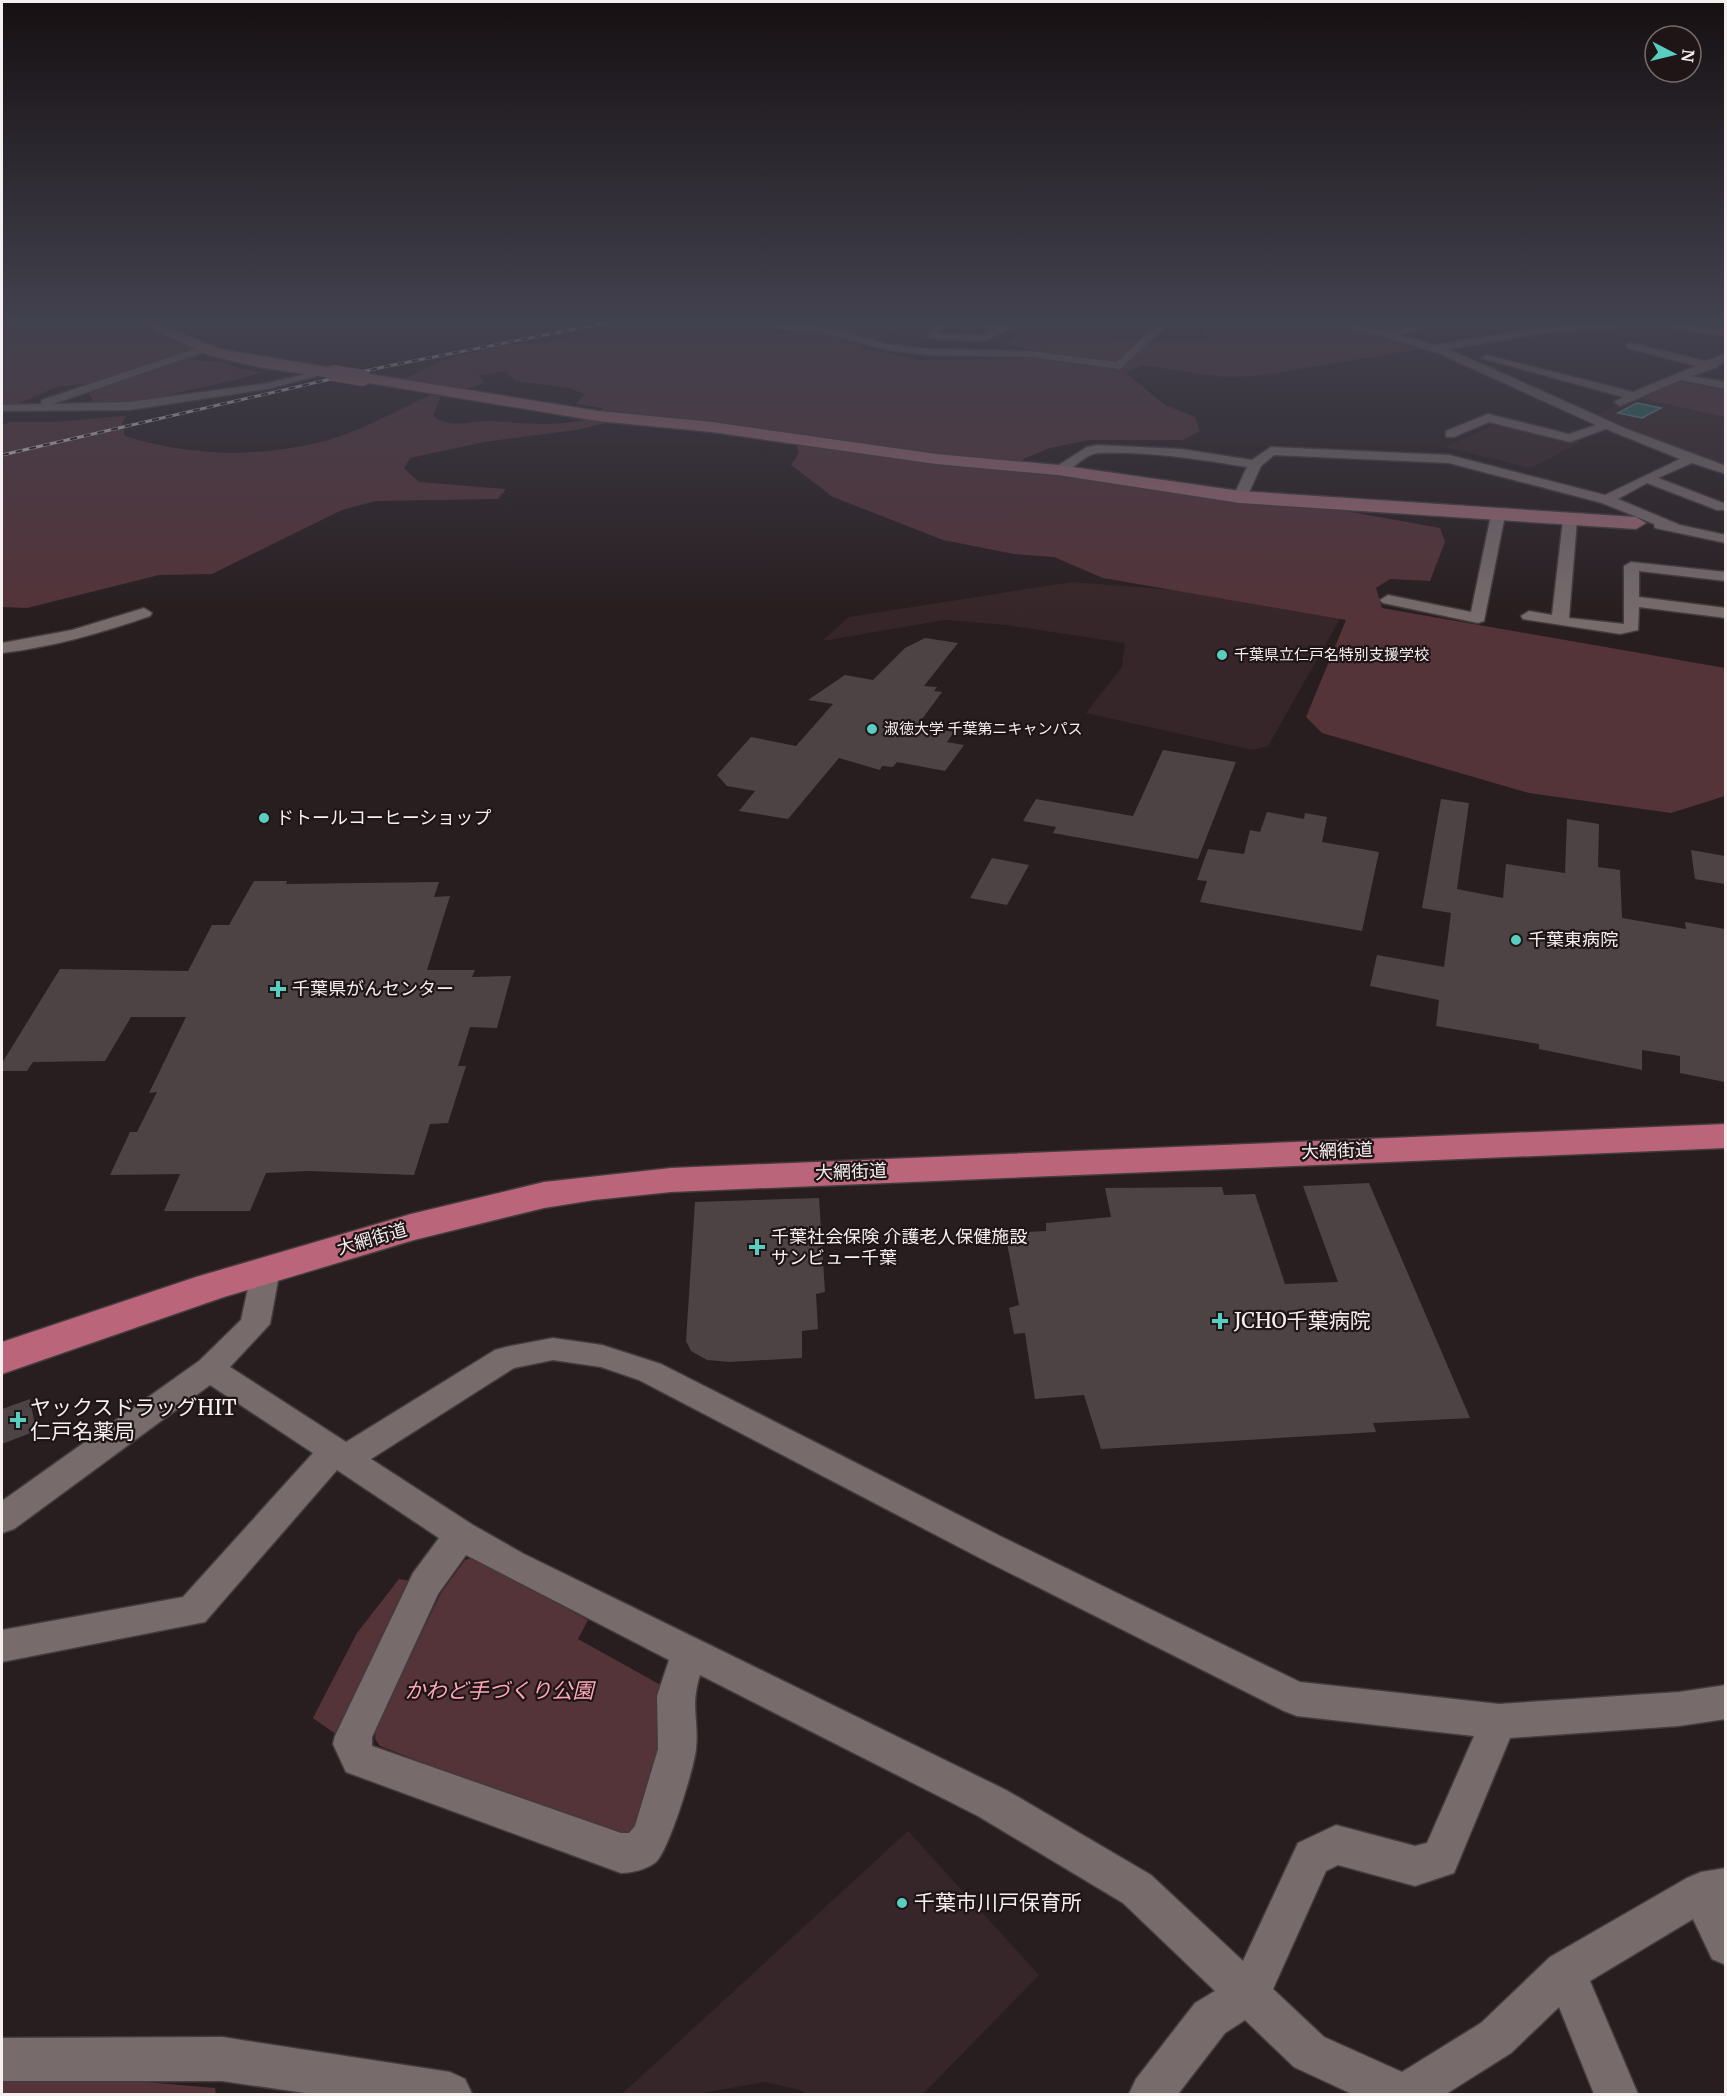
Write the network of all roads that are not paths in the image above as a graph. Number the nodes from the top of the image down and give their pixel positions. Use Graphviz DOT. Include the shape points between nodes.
graph roads {
  1 [pos="648,421"];
  2 [pos="1480,421"];
  3 [pos="1503,421"];
  4 [pos="1596,421"];
  5 [pos="1606,425"];
  6 [pos="1450,435"];
  7 [pos="1690,459"];
  8 [pos="1255,464"];
  9 [pos="1058,470"];
  10 [pos="1725,470"];
  11 [pos="1647,480"];
  12 [pos="1240,497"];
  13 [pos="1607,500"];
  14 [pos="1724,506"];
  15 [pos="1707,514"];
  16 [pos="1497,515"];
  17 [pos="1570,520"];
  18 [pos="1636,523"];
  19 [pos="1674,527"];
  20 [pos="1725,539"];
  21 [pos="1725,577"];
  22 [pos="1388,600"];
  23 [pos="1632,602"];
  24 [pos="144,613"];
  25 [pos="1725,613"];
  26 [pos="1529,616"];
  27 [pos="1478,618"];
  28 [pos="1561,621"];
  29 [pos="1499,623"];
  30 [pos="2,648"];
  31 [pos="1725,1136"];
  32 [pos="266,1270"];
  33 [pos="2,1358"];
  34 [pos="210,1369"];
  35 [pos="339,1455"];
  36 [pos="2,1519"];
  37 [pos="461,1535"];
  38 [pos="2,1646"];
  39 [pos="690,1652"];
  40 [pos="1725,1701"];
  41 [pos="1499,1721"];
  42 [pos="1713,1890"];
  43 [pos="1725,1945"];
  44 [pos="1565,1972"];
  45 [pos="1249,1994"];
  46 [pos="2,2060"];
  47 [pos="450,2094"];
  48 [pos="1150,2094"];
  49 [pos="1400,2094"];
  50 [pos="1407,2094"];
  51 [pos="1616,2094"];
  1 -- 9 [label="street, bridge" via="936,459"];
  2 -- 6 [label="street"];
  3 -- 5 [label="street" via="1570,438"];
  4 -- 5 [label="street"];
  5 -- 7 [label="street"];
  7 -- 10 [label="street"];
  7 -- 11 [label="street"];
  8 -- 9 [label="street" via="1181,453 1097,449"];
  8 -- 12 [label="street"];
  8 -- 13 [label="street" via="1271,451 1449,459"];
  9 -- 12 [label="street"];
  11 -- 13 [label="street"];
  11 -- 14 [label="street"];
  12 -- 16 [label="street"];
  13 -- 19 [label="street"];
  14 -- 15 [label="street"];
  16 -- 17 [label="street"];
  16 -- 27 [label="street"];
  17 -- 18 [label="street"];
  17 -- 28 [label="street"];
  18 -- 19 [label="street"];
  19 -- 20 [label="street"];
  21 -- 23 [label="street" via="1631,566"];
  22 -- 27 [label="street"];
  23 -- 25 [label="street"];
  23 -- 28 [label="street" via="1632,627 1628,629"];
  24 -- 30 [label="street" via="94,632"];
  26 -- 28 [label="street"];
  27 -- 29 [label="street"];
  31 -- 32 [label="main road, 大網街道" via="616,1185 544,1196 411,1227"];
  32 -- 33 [label="main road, 大網街道"];
  32 -- 34 [label="street" via="255,1324"];
  34 -- 35 [label="street"];
  34 -- 36 [label="street"];
  35 -- 37 [label="street"];
  35 -- 38 [label="street" via="193,1611"];
  35 -- 41 [label="street" via="507,1358 553,1349 602,1356 650,1372 990,1548 1297,1699"];
  37 -- 39 [label="street"];
  37 -- 39 [label="street" via="425,1584 354,1736 354,1752 367,1763 621,1853 638,1852 652,1834 677,1749 675,1696"];
  39 -- 45 [label="street" via="992,1803 1137,1889"];
  40 -- 41 [label="street" via="1679,1709"];
  41 -- 45 [label="street" via="1440,1859 1415,1866 1336,1845 1312,1857"];
  42 -- 43 [label="street"];
  42 -- 44 [label="street"];
  44 -- 50 [label="street" via="1496,2037"];
  44 -- 51 [label="street"];
  45 -- 48 [label="street" via="1210,2018"];
  45 -- 49 [label="street" via="1309,2052"];
  46 -- 47 [label="street" via="222,2059"];
}
